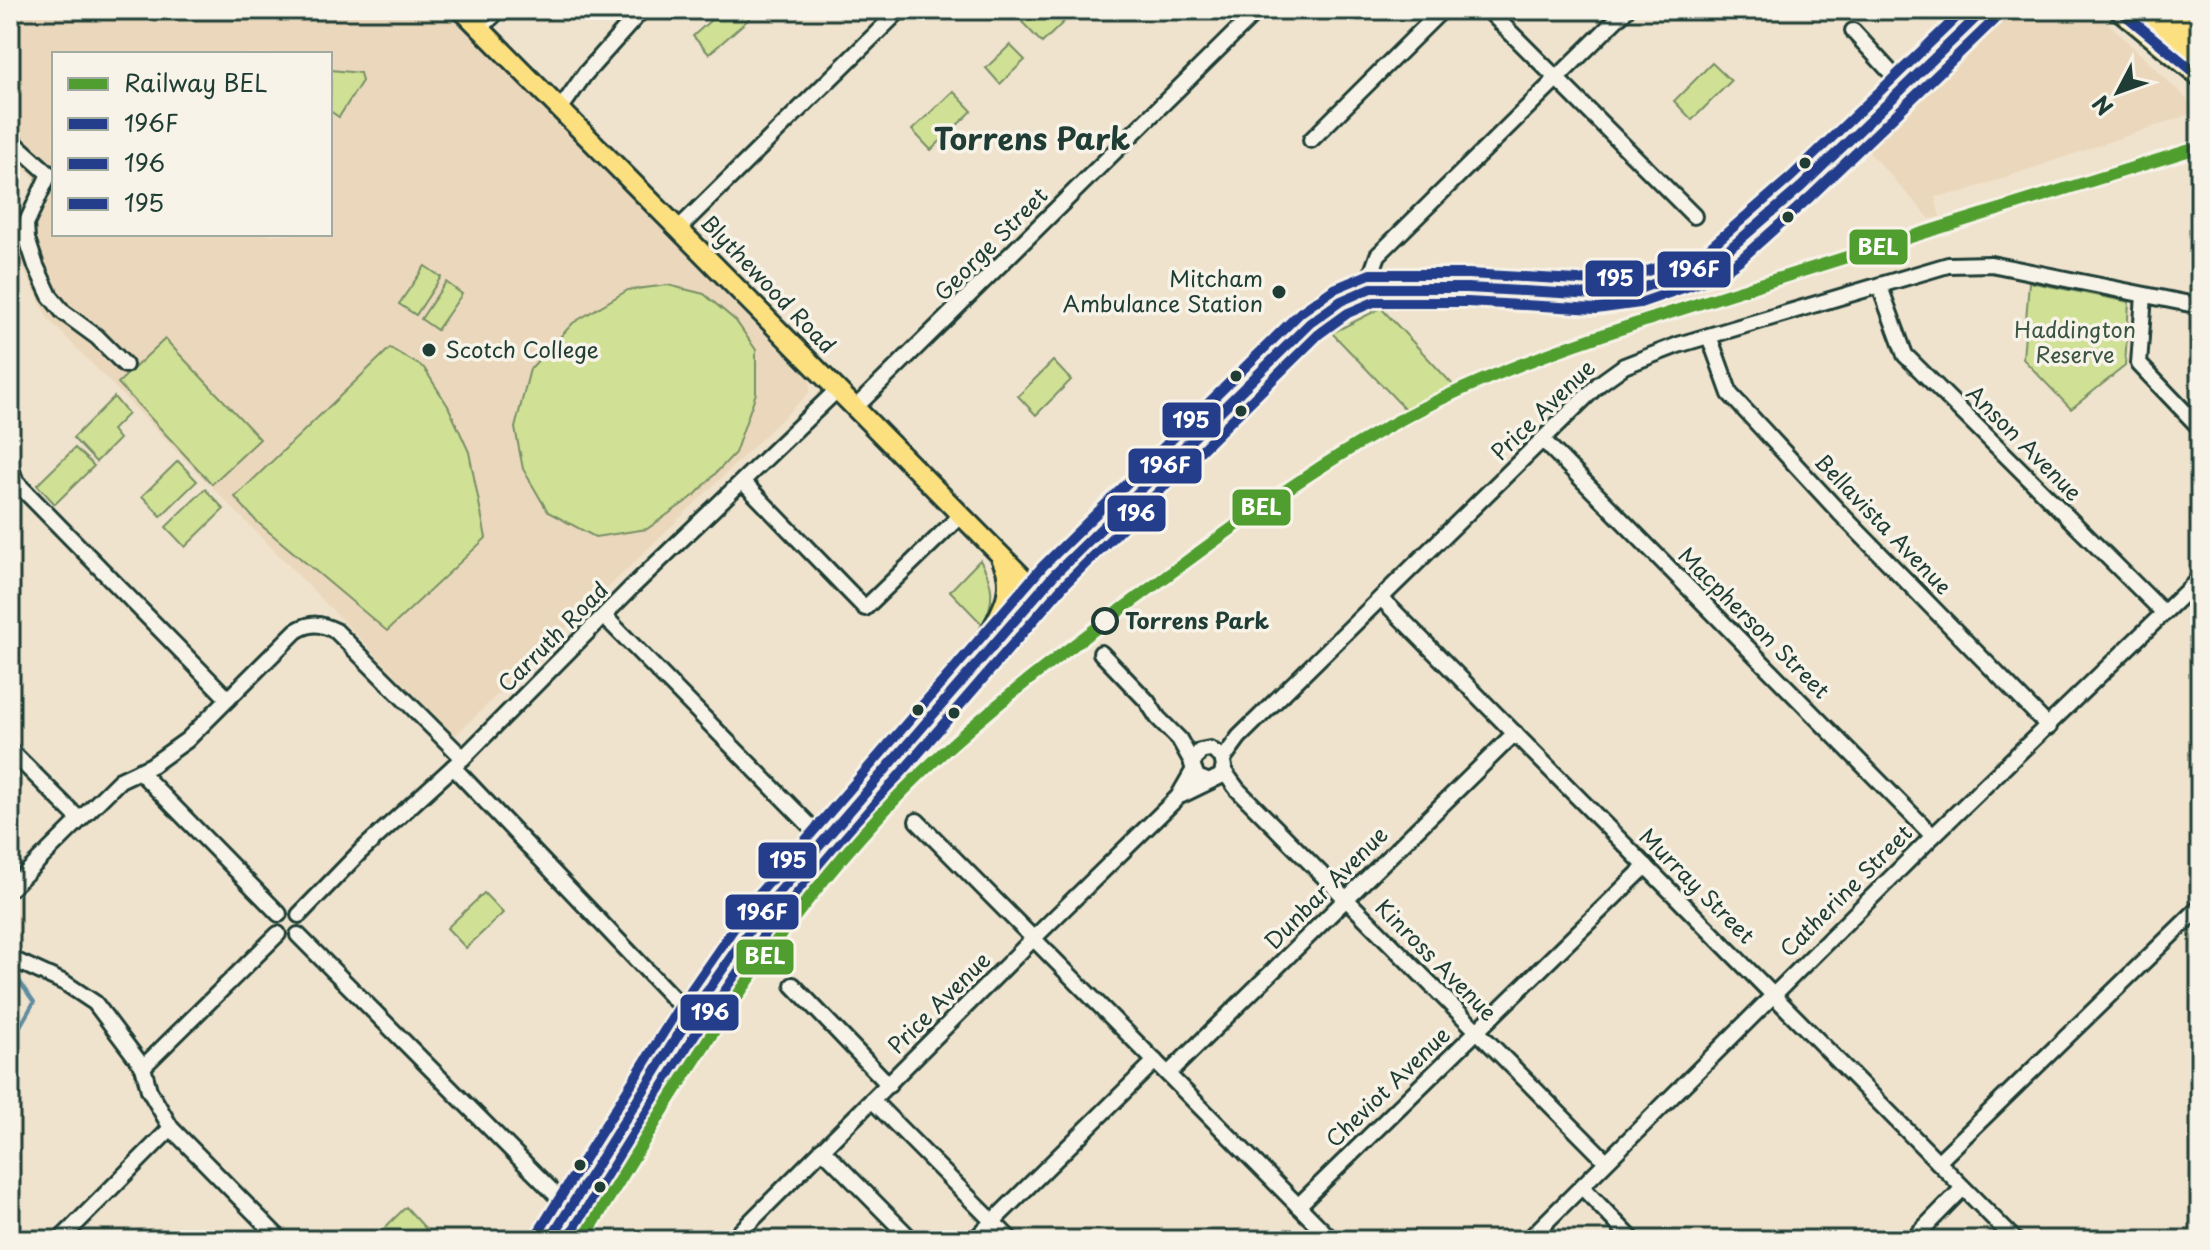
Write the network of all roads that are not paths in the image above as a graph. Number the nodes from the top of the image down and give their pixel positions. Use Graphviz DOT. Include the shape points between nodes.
graph roads {
  1 [pos="462,10"];
  2 [pos="494,10"];
  3 [pos="642,10"];
  4 [pos="900,10"];
  5 [pos="1442,10"];
  6 [pos="1488,10"];
  7 [pos="1626,10"];
  8 [pos="1984,10"];
  9 [pos="2119,10"];
  10 [pos="2142,10"];
  11 [pos="1250,13"];
  12 [pos="480,28"];
  13 [pos="1853,31"];
  14 [pos="2200,33"];
  15 [pos="2200,58"];
  16 [pos="2200,77"];
  17 [pos="1556,78"];
  18 [pos="1905,88"];
  19 [pos="561,108"];
  20 [pos="10,139"];
  21 [pos="1311,140"];
  22 [pos="1694,216"];
  23 [pos="679,228"];
  24 [pos="1880,287"];
  25 [pos="1371,288"];
  26 [pos="2144,295"];
  27 [pos="2200,306"];
  28 [pos="1709,336"];
  29 [pos="125,365"];
  30 [pos="838,389"];
  31 [pos="856,407"];
  32 [pos="2200,428"];
  33 [pos="1543,440"];
  34 [pos="10,466"];
  35 [pos="743,482"];
  36 [pos="961,515"];
  37 [pos="996,549"];
  38 [pos="2200,578"];
  39 [pos="1038,593"];
  40 [pos="1381,598"];
  41 [pos="2163,612"];
  42 [pos="604,616"];
  43 [pos="1101,653"];
  44 [pos="972,667"];
  45 [pos="228,699"];
  46 [pos="2049,727"];
  47 [pos="1515,733"];
  48 [pos="1179,739"];
  49 [pos="10,750"];
  50 [pos="458,763"];
  51 [pos="1215,765"];
  52 [pos="1193,767"];
  53 [pos="139,771"];
  54 [pos="1178,797"];
  55 [pos="79,819"];
  56 [pos="917,821"];
  57 [pos="1933,836"];
  58 [pos="823,839"];
  59 [pos="1646,866"];
  60 [pos="10,889"];
  61 [pos="1345,900"];
  62 [pos="2200,907"];
  63 [pos="279,914"];
  64 [pos="299,915"];
  65 [pos="278,934"];
  66 [pos="298,935"];
  67 [pos="1034,938"];
  68 [pos="10,958"];
  69 [pos="793,985"];
  70 [pos="1773,995"];
  71 [pos="690,1016"];
  72 [pos="1476,1031"];
  73 [pos="1155,1061"];
  74 [pos="143,1067"];
  75 [pos="1168,1074"];
  76 [pos="889,1085"];
  77 [pos="872,1100"];
  78 [pos="171,1128"];
  79 [pos="822,1149"];
  80 [pos="1606,1161"];
  81 [pos="1938,1162"];
  82 [pos="1582,1187"];
  83 [pos="1963,1188"];
  84 [pos="1298,1206"];
  85 [pos="570,1209"];
  86 [pos="994,1222"];
  87 [pos="60,1240"];
  88 [pos="281,1240"];
  89 [pos="550,1240"];
  90 [pos="732,1240"];
  91 [pos="912,1240"];
  92 [pos="974,1240"];
  93 [pos="1011,1240"];
  94 [pos="1332,1240"];
  95 [pos="1528,1240"];
  96 [pos="1633,1240"];
  97 [pos="1912,1240"];
  98 [pos="2015,1240"];
  1 -- 12 [label="main road, Blythewood Road"];
  2 -- 12 [label="street"];
  3 -- 19 [label="street"];
  4 -- 23 [label="street"];
  5 -- 21 [label="street"];
  6 -- 17 [label="street"];
  7 -- 17 [label="street"];
  8 -- 18 [label="main road"];
  9 -- 16 [label="main road"];
  10 -- 14 [label="main road"];
  10 -- 15 [label="main road"];
  11 -- 31 [label="street, George Street"];
  12 -- 19 [label="main road, Blythewood Road"];
  13 -- 18 [label="street"];
  17 -- 22 [label="street"];
  17 -- 25 [label="street" via="1378,255"];
  18 -- 25 [label="main road" via="1732,249 1679,277 1596,295"];
  19 -- 23 [label="main road, Blythewood Road"];
  20 -- 29 [label="street" via="49,174 26,224 50,296"];
  23 -- 30 [label="main road, Blythewood Road"];
  24 -- 26 [label="street, Price Avenue" via="1971,262"];
  24 -- 28 [label="street, Price Avenue"];
  24 -- 41 [label="street, Anson Avenue" via="1905,355"];
  25 -- 39 [label="main road" via="1310,323"];
  26 -- 27 [label="street, Price Avenue"];
  26 -- 32 [label="street" via="2139,364"];
  28 -- 33 [label="street, Price Avenue" via="1624,366"];
  28 -- 46 [label="street, Bellavista Avenue" via="1730,394"];
  30 -- 31 [label="main road, Blythewood Road"];
  30 -- 35 [label="street, Carruth Road"];
  31 -- 36 [label="main road, Blythewood Road"];
  33 -- 40 [label="street, Price Avenue"];
  33 -- 57 [label="street, Macpherson Street"];
  34 -- 45 [label="street" via="16,482"];
  35 -- 36 [label="street" via="865,608"];
  35 -- 42 [label="street, Carruth Road"];
  36 -- 37 [label="main road, Blythewood Road"];
  37 -- 39 [label="main road, Blythewood Road"];
  37 -- 44 [label="main road" via="1011,582 1009,594"];
  38 -- 41 [label="street, Catherine Street"];
  39 -- 44 [label="main road"];
  40 -- 47 [label="street, Murray Street"];
  40 -- 51 [label="street, Price Avenue"];
  41 -- 46 [label="street, Catherine Street"];
  42 -- 50 [label="street, Carruth Road"];
  42 -- 58 [label="street"];
  43 -- 48 [label="street, Kinross Avenue"];
  44 -- 58 [label="main road"];
  45 -- 50 [label="street" via="296,631 309,623 320,624 336,631"];
  45 -- 53 [label="street" via="187,740"];
  46 -- 57 [label="street, Catherine Street"];
  47 -- 59 [label="street, Murray Street"];
  47 -- 61 [label="street, Dunbar Avenue"];
  48 -- 51 [label="street, Kinross Avenue"];
  48 -- 52 [label="street, Kinross Avenue"];
  49 -- 55 [label="street"];
  50 -- 64 [label="street, Carruth Road"];
  50 -- 71 [label="street"];
  51 -- 52 [label="street" via="1197,777"];
  51 -- 52 [label="street, Price Avenue" via="1196,754"];
  51 -- 54 [label="street, Price Avenue"];
  51 -- 61 [label="street, Kinross Avenue"];
  52 -- 54 [label="street, Price Avenue"];
  53 -- 55 [label="street" via="120,780"];
  53 -- 63 [label="street"];
  54 -- 67 [label="street, Price Avenue"];
  55 -- 60 [label="street"];
  56 -- 67 [label="street"];
  57 -- 70 [label="street, Catherine Street"];
  58 -- 71 [label="main road" via="763,911"];
  59 -- 70 [label="street, Murray Street"];
  59 -- 72 [label="street, Cheviot Avenue"];
  61 -- 72 [label="street, Kinross Avenue"];
  61 -- 75 [label="street, Dunbar Avenue"];
  62 -- 81 [label="street"];
  63 -- 64 [label="street"];
  63 -- 65 [label="street"];
  64 -- 66 [label="street"];
  65 -- 66 [label="street"];
  65 -- 74 [label="street"];
  66 -- 85 [label="street"];
  67 -- 73 [label="street"];
  67 -- 76 [label="street, Price Avenue"];
  68 -- 74 [label="street" via="95,1003"];
  69 -- 76 [label="street"];
  70 -- 80 [label="street, Catherine Street"];
  70 -- 81 [label="street, Murray Street"];
  71 -- 85 [label="main road"];
  72 -- 80 [label="street, Kinross Avenue"];
  72 -- 84 [label="street, Cheviot Avenue"];
  73 -- 75 [label="street"];
  73 -- 86 [label="street"];
  74 -- 78 [label="street" via="149,1090"];
  75 -- 84 [label="street"];
  76 -- 77 [label="street, Price Avenue"];
  77 -- 79 [label="street, Price Avenue"];
  77 -- 86 [label="street"];
  78 -- 87 [label="street"];
  78 -- 88 [label="street"];
  79 -- 90 [label="street, Price Avenue"];
  79 -- 91 [label="street"];
  80 -- 82 [label="street, Catherine Street"];
  81 -- 83 [label="street, Murray Street"];
  82 -- 95 [label="street, Catherine Street"];
  82 -- 96 [label="street"];
  83 -- 97 [label="street"];
  83 -- 98 [label="street, Murray Street"];
  84 -- 94 [label="street"];
  85 -- 89 [label="main road"];
  86 -- 92 [label="street"];
  86 -- 93 [label="street"];
}
